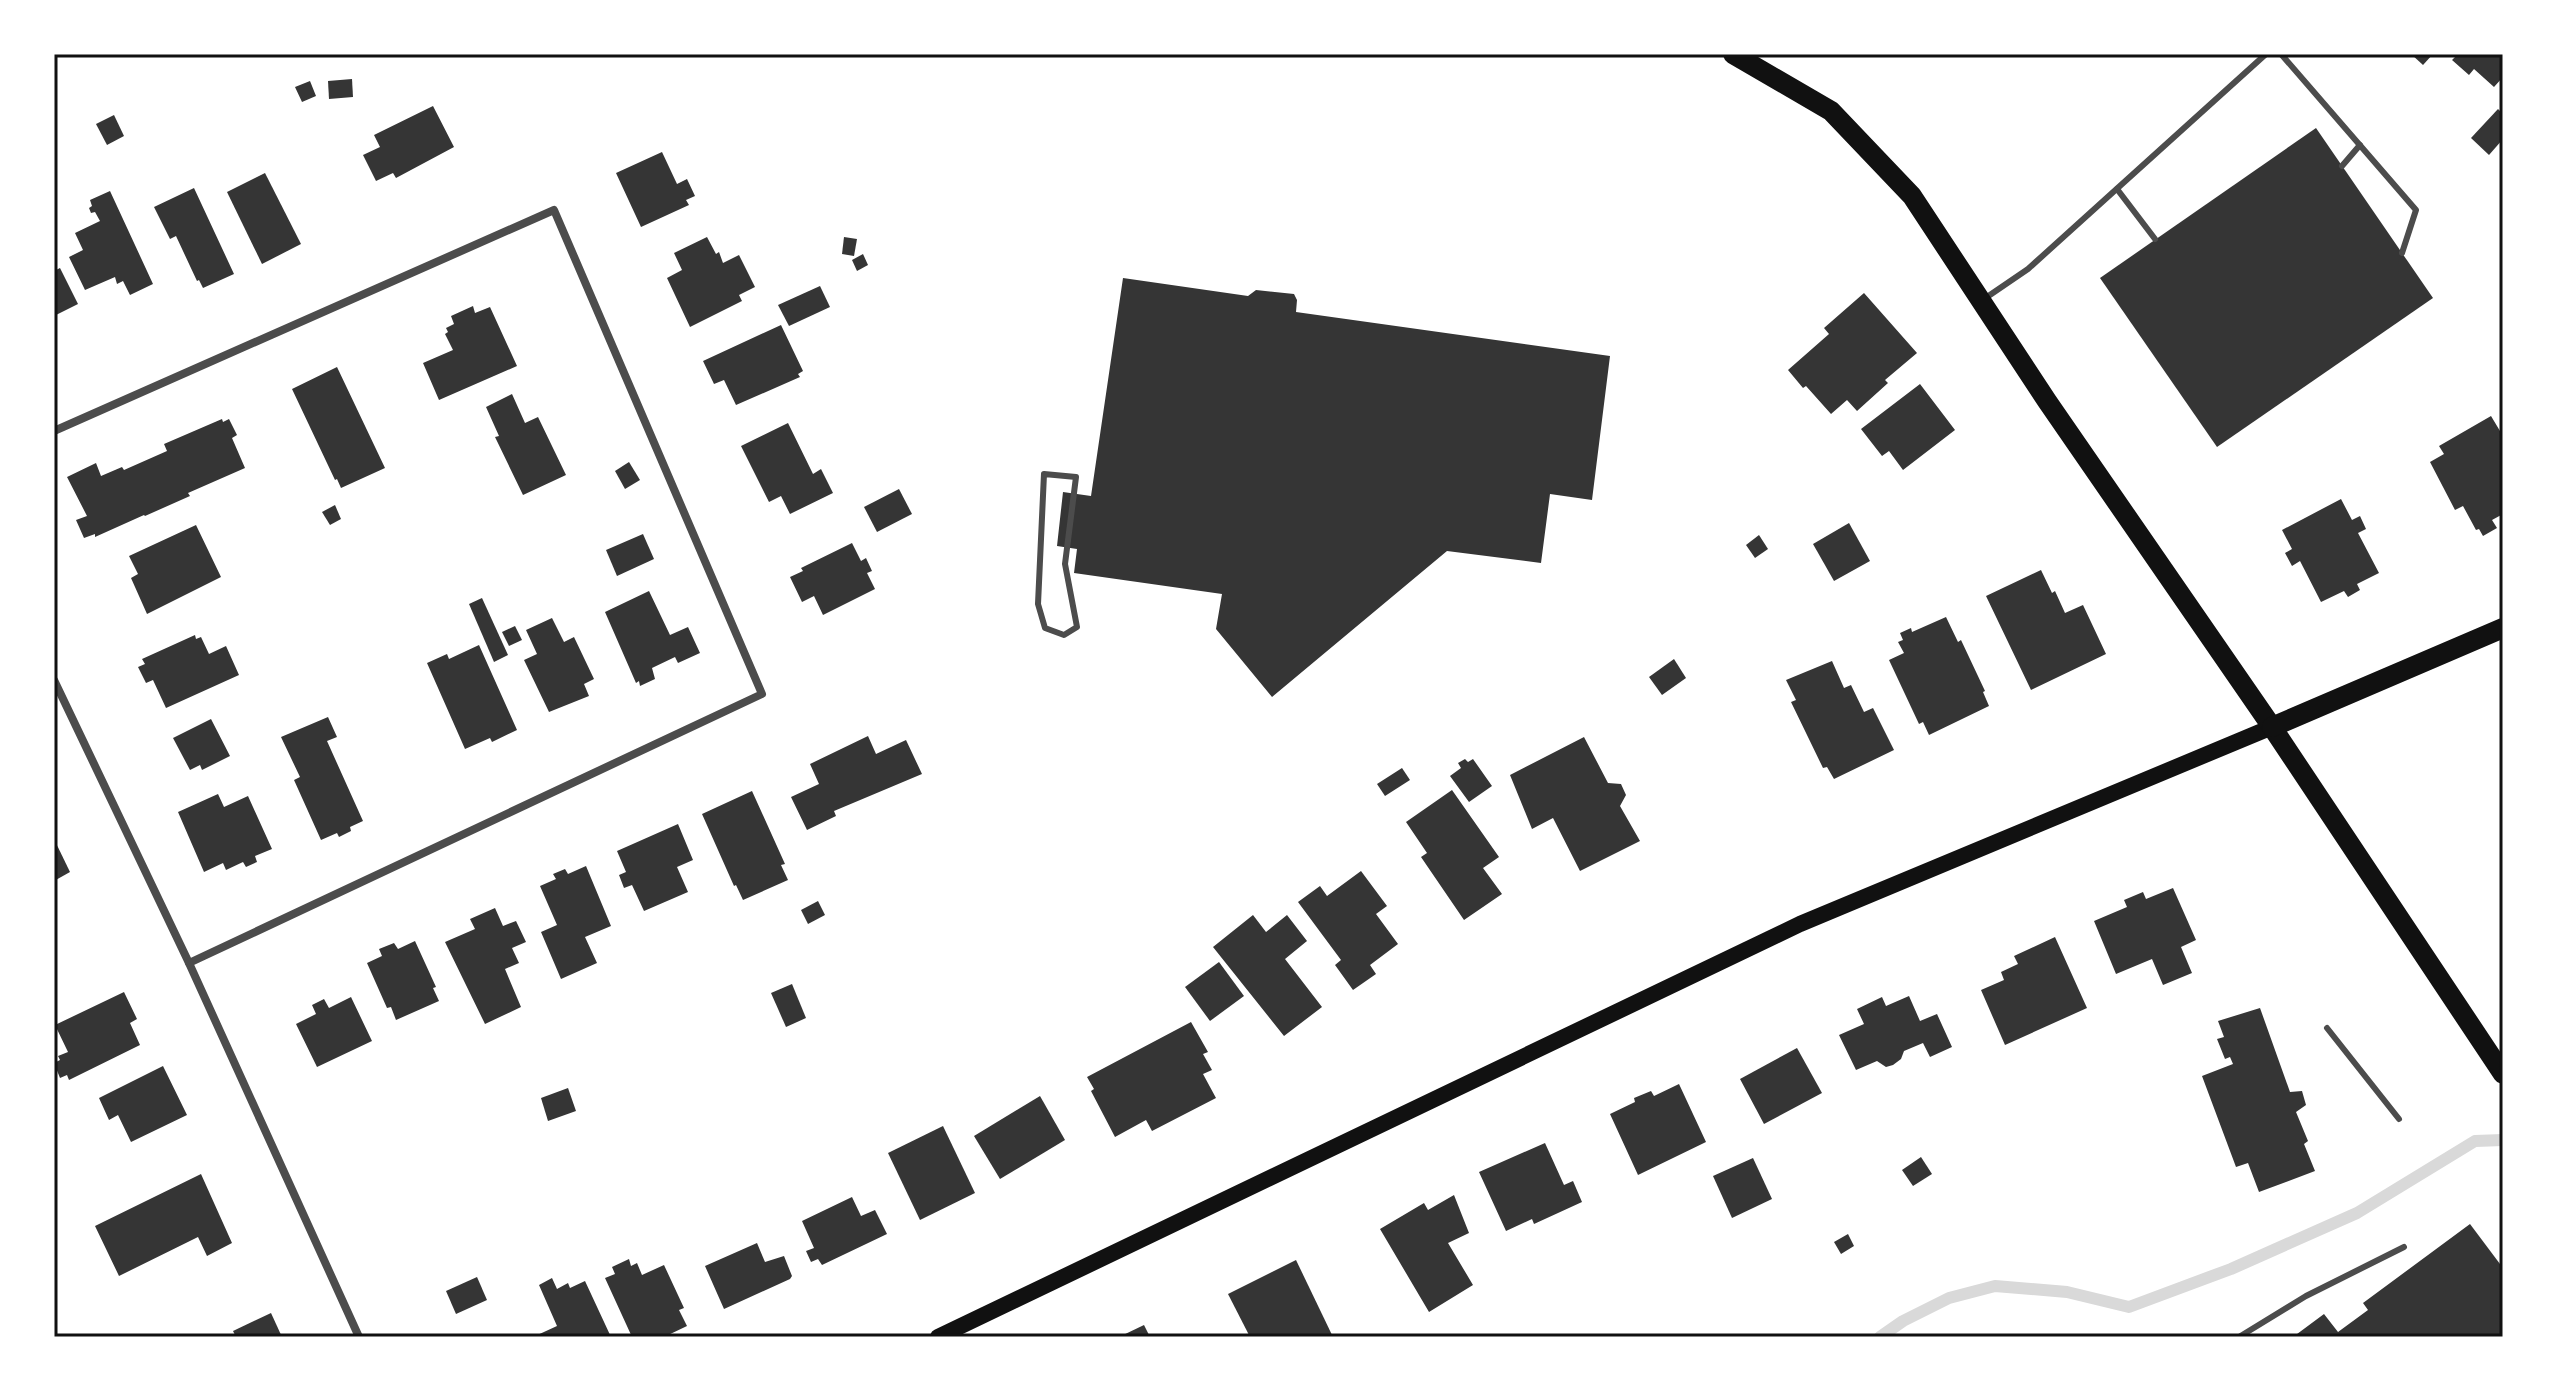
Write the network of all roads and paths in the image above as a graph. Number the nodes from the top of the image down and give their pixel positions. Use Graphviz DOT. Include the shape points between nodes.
graph roads {
  1 [pos="1733,54"];
  2 [pos="2266,54"];
  3 [pos="2281,54"];
  4 [pos="2360,145"];
  5 [pos="2342,166"];
  6 [pos="2117,189"];
  7 [pos="2155,239"];
  8 [pos="2402,253"];
  9 [pos="1981,301"];
  10 [pos="54,431"];
  11 [pos="1044,474"];
  12 [pos="2503,628"];
  13 [pos="54,680"];
  14 [pos="2272,727"];
  15 [pos="189,963"];
  16 [pos="2327,1028"];
  17 [pos="2503,1074"];
  18 [pos="2399,1119"];
  19 [pos="2404,1247"];
  20 [pos="359,1337"];
  21 [pos="938,1337"];
  22 [pos="2239,1337"];
  1 -- 9 [label="main road" via="1831,111 1912,196"];
  2 -- 6 [label="lane"];
  3 -- 4 [label="lane"];
  4 -- 5 [label="lane"];
  4 -- 8 [label="lane" via="2416,210"];
  6 -- 7 [label="lane"];
  6 -- 9 [label="lane" via="2028,269"];
  9 -- 14 [label="main road"];
  10 -- 15 [label="street" via="554,210 762,694"];
  11 -- 11 [label="lane" via="1076,477 1065,564 1077,627 1064,635 1045,628 1038,604"];
  12 -- 14 [label="main road"];
  13 -- 15 [label="street"];
  14 -- 17 [label="main road"];
  14 -- 21 [label="main road" via="1800,924"];
  15 -- 20 [label="street"];
  16 -- 18 [label="lane"];
  19 -- 22 [label="lane"];
}
